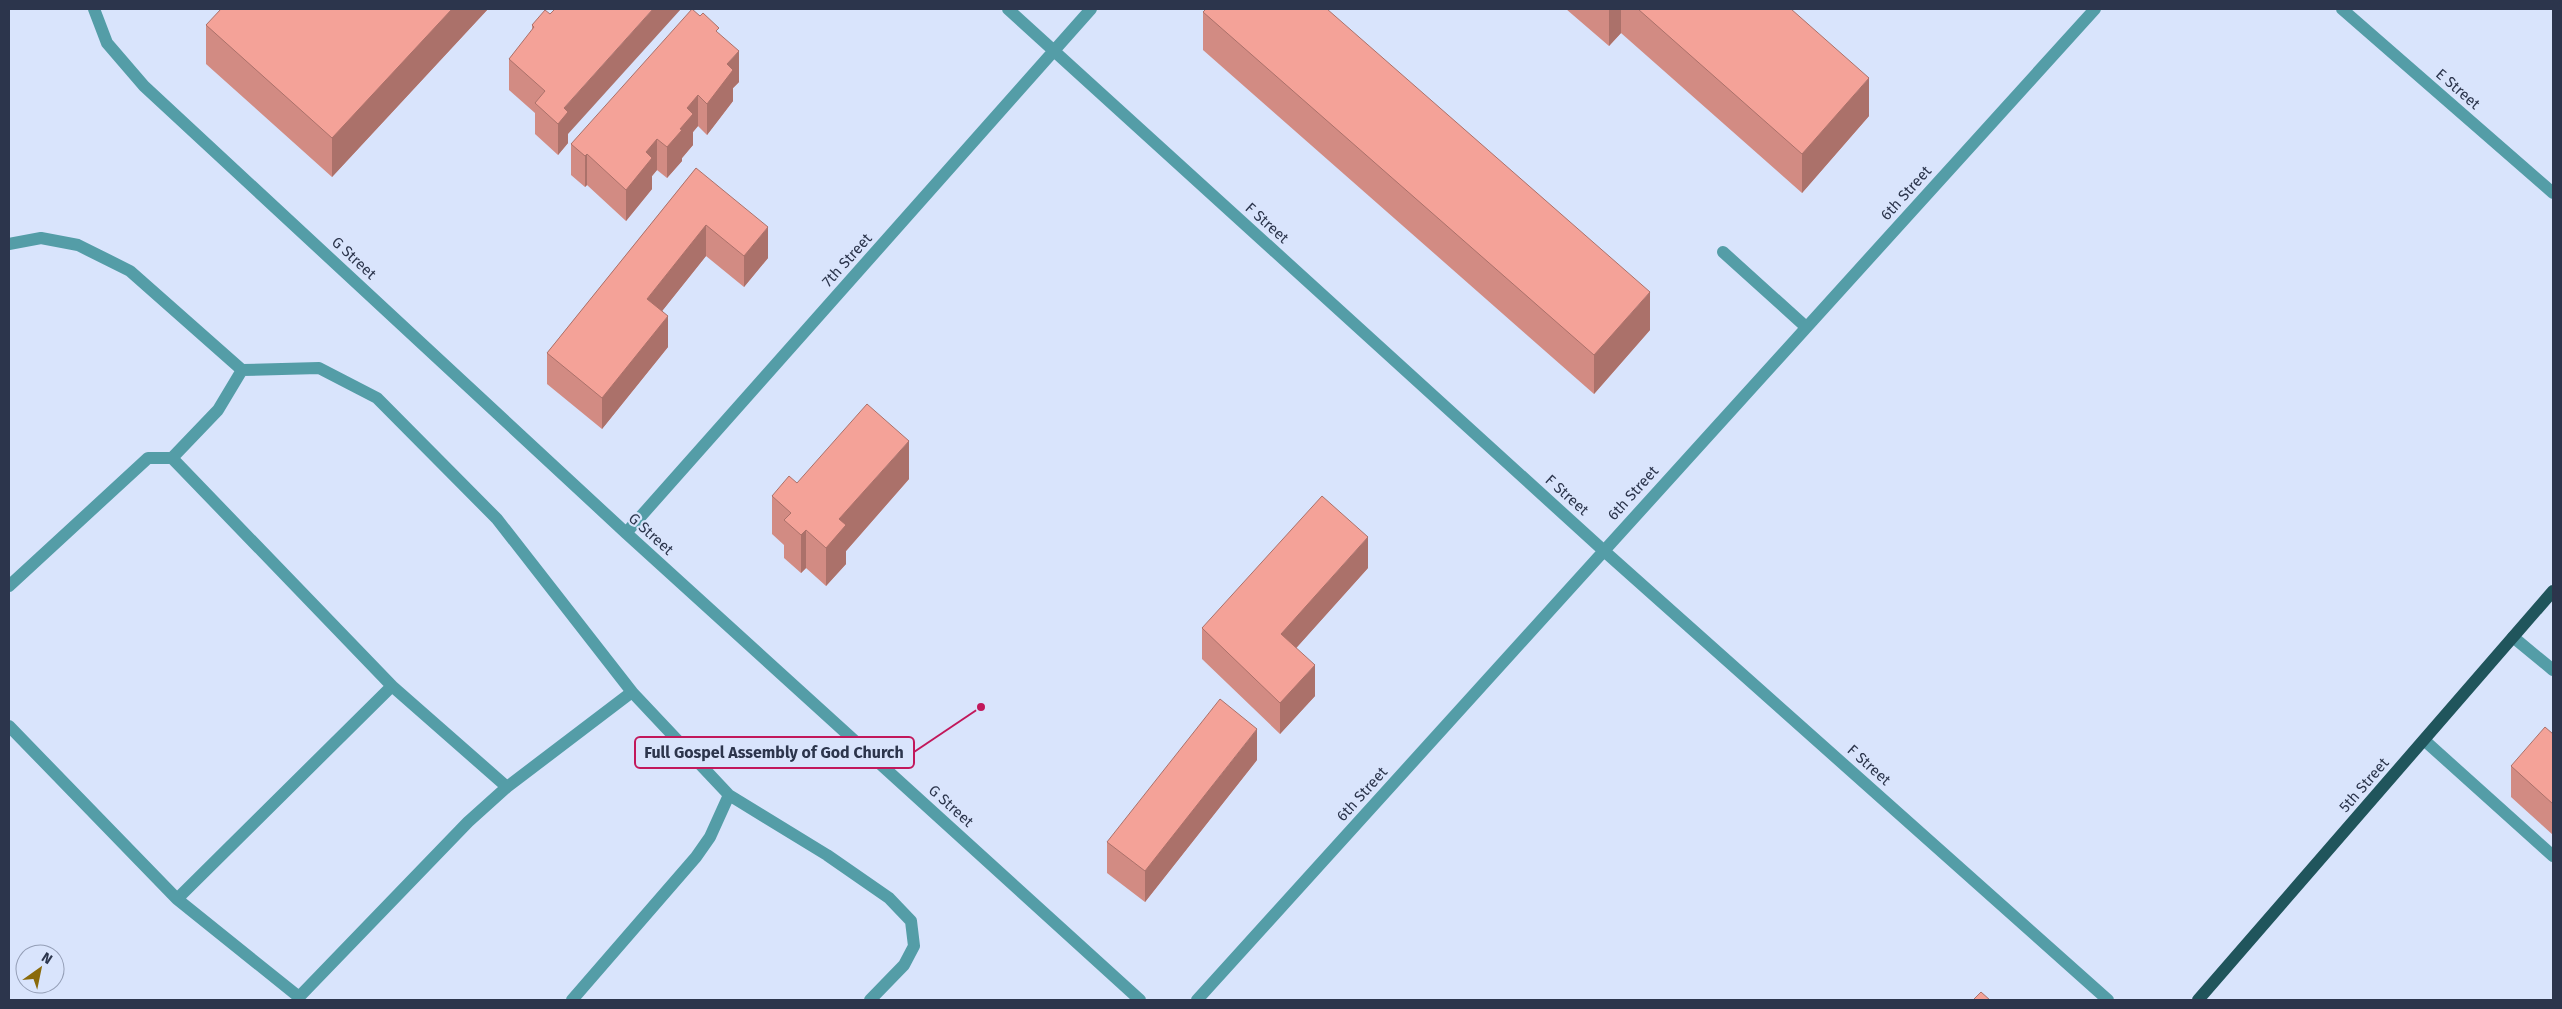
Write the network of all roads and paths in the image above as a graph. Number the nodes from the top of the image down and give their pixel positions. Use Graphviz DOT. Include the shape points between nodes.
graph roads {
  1 [pos="94,9"];
  2 [pos="1008,9"];
  3 [pos="1091,9"];
  4 [pos="2095,9"];
  5 [pos="2342,9"];
  6 [pos="1054,51"];
  7 [pos="2553,193"];
  8 [pos="9,244"];
  9 [pos="1723,252"];
  10 [pos="1806,328"];
  11 [pos="242,370"];
  12 [pos="172,458"];
  13 [pos="626,533"];
  14 [pos="1603,550"];
  15 [pos="9,586"];
  16 [pos="2553,591"];
  17 [pos="2513,637"];
  18 [pos="2553,670"];
  19 [pos="392,686"];
  20 [pos="632,692"];
  21 [pos="9,726"];
  22 [pos="2424,740"];
  23 [pos="507,788"];
  24 [pos="730,795"];
  25 [pos="2553,856"];
  26 [pos="178,899"];
  27 [pos="301,998"];
  28 [pos="572,1000"];
  29 [pos="870,1000"];
  30 [pos="1140,1000"];
  31 [pos="1197,1000"];
  32 [pos="2108,1000"];
  33 [pos="2198,1000"];
  1 -- 13 [label="street, G Street" via="107,43 144,86"];
  2 -- 6 [label="street, F Street"];
  3 -- 6 [label="street, 7th Street"];
  4 -- 10 [label="street, 6th Street"];
  5 -- 7 [label="street, E Street"];
  6 -- 13 [label="street, 7th Street"];
  6 -- 14 [label="street, F Street"];
  8 -- 11 [label="street" via="41,238 78,245 130,271"];
  9 -- 10 [label="street"];
  10 -- 14 [label="street, 6th Street"];
  11 -- 12 [label="street" via="218,410"];
  11 -- 20 [label="street" via="319,368 377,398 497,519"];
  12 -- 15 [label="street" via="148,458"];
  12 -- 19 [label="street"];
  13 -- 30 [label="street, G Street"];
  14 -- 31 [label="street, 6th Street"];
  14 -- 32 [label="street, F Street"];
  16 -- 17 [label="main road, 5th Street"];
  17 -- 18 [label="street"];
  17 -- 22 [label="main road, 5th Street"];
  19 -- 23 [label="street"];
  19 -- 26 [label="street"];
  20 -- 23 [label="street"];
  20 -- 24 [label="street"];
  21 -- 26 [label="street"];
  22 -- 25 [label="street"];
  22 -- 33 [label="main road, 5th Street"];
  23 -- 27 [label="street" via="468,822"];
  24 -- 28 [label="street" via="710,837 696,857"];
  24 -- 29 [label="street" via="889,898 911,921 914,946 904,965"];
  26 -- 27 [label="street"];
}
